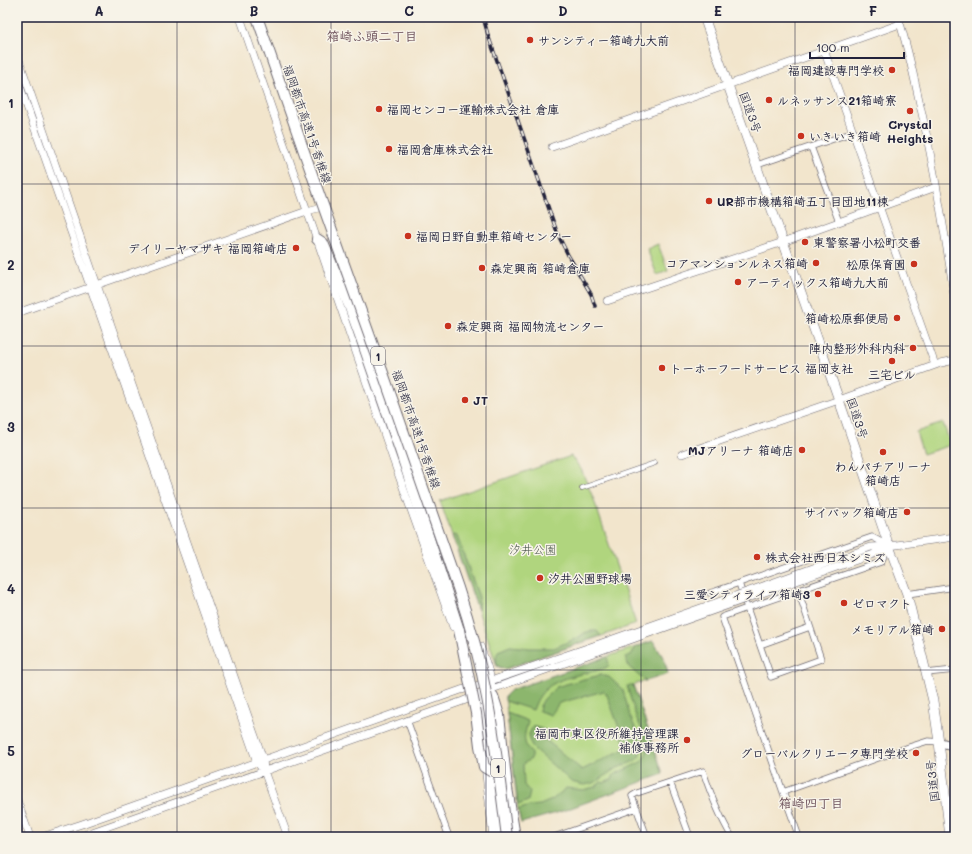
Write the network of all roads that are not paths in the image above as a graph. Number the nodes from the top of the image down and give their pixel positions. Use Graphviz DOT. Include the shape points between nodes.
graph roads {
  1 [pos="240,17"];
  2 [pos="257,17"];
  3 [pos="704,17"];
  4 [pos="899,20"];
  5 [pos="824,50"];
  6 [pos="17,54"];
  7 [pos="17,78"];
  8 [pos="728,85"];
  9 [pos="854,132"];
  10 [pos="552,147"];
  11 [pos="811,147"];
  12 [pos="757,165"];
  13 [pos="936,186"];
  14 [pos="326,206"];
  15 [pos="880,207"];
  16 [pos="307,211"];
  17 [pos="839,222"];
  18 [pos="317,239"];
  19 [pos="783,242"];
  20 [pos="94,286"];
  21 [pos="607,301"];
  22 [pos="955,301"];
  23 [pos="17,313"];
  24 [pos="955,360"];
  25 [pos="935,365"];
  26 [pos="839,400"];
  27 [pos="682,454"];
  28 [pos="655,463"];
  29 [pos="582,488"];
  30 [pos="955,537"];
  31 [pos="889,546"];
  32 [pos="740,583"];
  33 [pos="955,587"];
  34 [pos="798,590"];
  35 [pos="710,593"];
  36 [pos="907,594"];
  37 [pos="747,608"];
  38 [pos="810,627"];
  39 [pos="760,645"];
  40 [pos="597,648"];
  41 [pos="955,670"];
  42 [pos="926,673"];
  43 [pos="491,681"];
  44 [pos="473,687"];
  45 [pos="493,692"];
  46 [pos="476,696"];
  47 [pos="407,720"];
  48 [pos="939,742"];
  49 [pos="955,745"];
  50 [pos="260,761"];
  51 [pos="264,771"];
  52 [pos="492,772"];
  53 [pos="670,782"];
  54 [pos="783,792"];
  55 [pos="17,800"];
  56 [pos="637,808"];
  57 [pos="951,811"];
  58 [pos="30,837"];
  59 [pos="42,837"];
  60 [pos="78,837"];
  61 [pos="288,837"];
  62 [pos="449,837"];
  63 [pos="493,837"];
  64 [pos="501,837"];
  65 [pos="506,837"];
  66 [pos="515,837"];
  67 [pos="554,837"];
  68 [pos="647,837"];
  69 [pos="690,837"];
  70 [pos="732,837"];
  71 [pos="799,837"];
  72 [pos="950,837"];
  1 -- 16 [label="street"];
  2 -- 14 [label="street"];
  2 -- 52 [label="highway, 福岡都市高速1号香椎線 / 1, bridge" via="456,589 482,699"];
  2 -- 65 [label="highway, 福岡都市高速1号香椎線 / 1, bridge" via="469,622 487,698"];
  3 -- 8 [label="highway, 国道3号"];
  4 -- 5 [label="street"];
  4 -- 13 [label="street" via="921,109"];
  5 -- 8 [label="street"];
  5 -- 9 [label="street"];
  6 -- 20 [label="street"];
  7 -- 20 [label="street"];
  8 -- 10 [label="street"];
  8 -- 12 [label="highway, 国道3号"];
  9 -- 11 [label="street"];
  9 -- 15 [label="street"];
  11 -- 12 [label="street"];
  11 -- 17 [label="street"];
  12 -- 19 [label="highway, 国道3号"];
  13 -- 15 [label="street"];
  13 -- 22 [label="street"];
  14 -- 16 [label="street"];
  14 -- 43 [label="street"];
  15 -- 17 [label="street"];
  15 -- 25 [label="street"];
  16 -- 18 [label="street"];
  16 -- 20 [label="street"];
  17 -- 19 [label="street"];
  18 -- 44 [label="street"];
  18 -- 52 [label="highway, bridge" via="324,243 400,450 459,630 484,767"];
  19 -- 21 [label="street"];
  19 -- 26 [label="highway, 国道3号"];
  20 -- 23 [label="street"];
  20 -- 50 [label="street"];
  24 -- 25 [label="street"];
  25 -- 26 [label="street"];
  26 -- 27 [label="street"];
  26 -- 31 [label="highway, 国道3号"];
  28 -- 29 [label="street"];
  30 -- 31 [label="street"];
  31 -- 32 [label="street" via="872,537"];
  31 -- 34 [label="street" via="881,562"];
  31 -- 36 [label="highway, 国道3号"];
  31 -- 40 [label="street, bridge" via="871,547 767,588"];
  32 -- 35 [label="street"];
  32 -- 37 [label="street"];
  33 -- 36 [label="street"];
  34 -- 37 [label="street"];
  34 -- 38 [label="street"];
  36 -- 42 [label="highway, 国道3号"];
  37 -- 39 [label="street"];
  37 -- 54 [label="street" via="722,617"];
  38 -- 39 [label="street"];
  38 -- 39 [label="street" via="821,659 771,677"];
  40 -- 43 [label="street"];
  40 -- 45 [label="street"];
  41 -- 42 [label="street"];
  42 -- 48 [label="highway, 国道3号"];
  43 -- 44 [label="street"];
  43 -- 45 [label="street"];
  44 -- 46 [label="street"];
  44 -- 50 [label="street"];
  45 -- 46 [label="street"];
  45 -- 65 [label="street" via="490,726"];
  45 -- 66 [label="highway" via="499,715"];
  46 -- 47 [label="street"];
  46 -- 63 [label="street"];
  47 -- 51 [label="street"];
  47 -- 62 [label="street"];
  48 -- 49 [label="main road"];
  48 -- 54 [label="street" via="928,741 909,747"];
  48 -- 57 [label="highway, 国道3号"];
  50 -- 51 [label="street"];
  50 -- 59 [label="street"];
  51 -- 60 [label="street"];
  51 -- 61 [label="street"];
  52 -- 64 [label="highway, 福岡都市高速1号香椎線 / 1"];
  53 -- 56 [label="street" via="632,796"];
  53 -- 69 [label="street"];
  53 -- 70 [label="street" via="702,771 714,803"];
  54 -- 71 [label="street"];
  55 -- 58 [label="street"];
  56 -- 67 [label="street"];
  56 -- 68 [label="street"];
  57 -- 72 [label="highway, 国道3号"];
}
